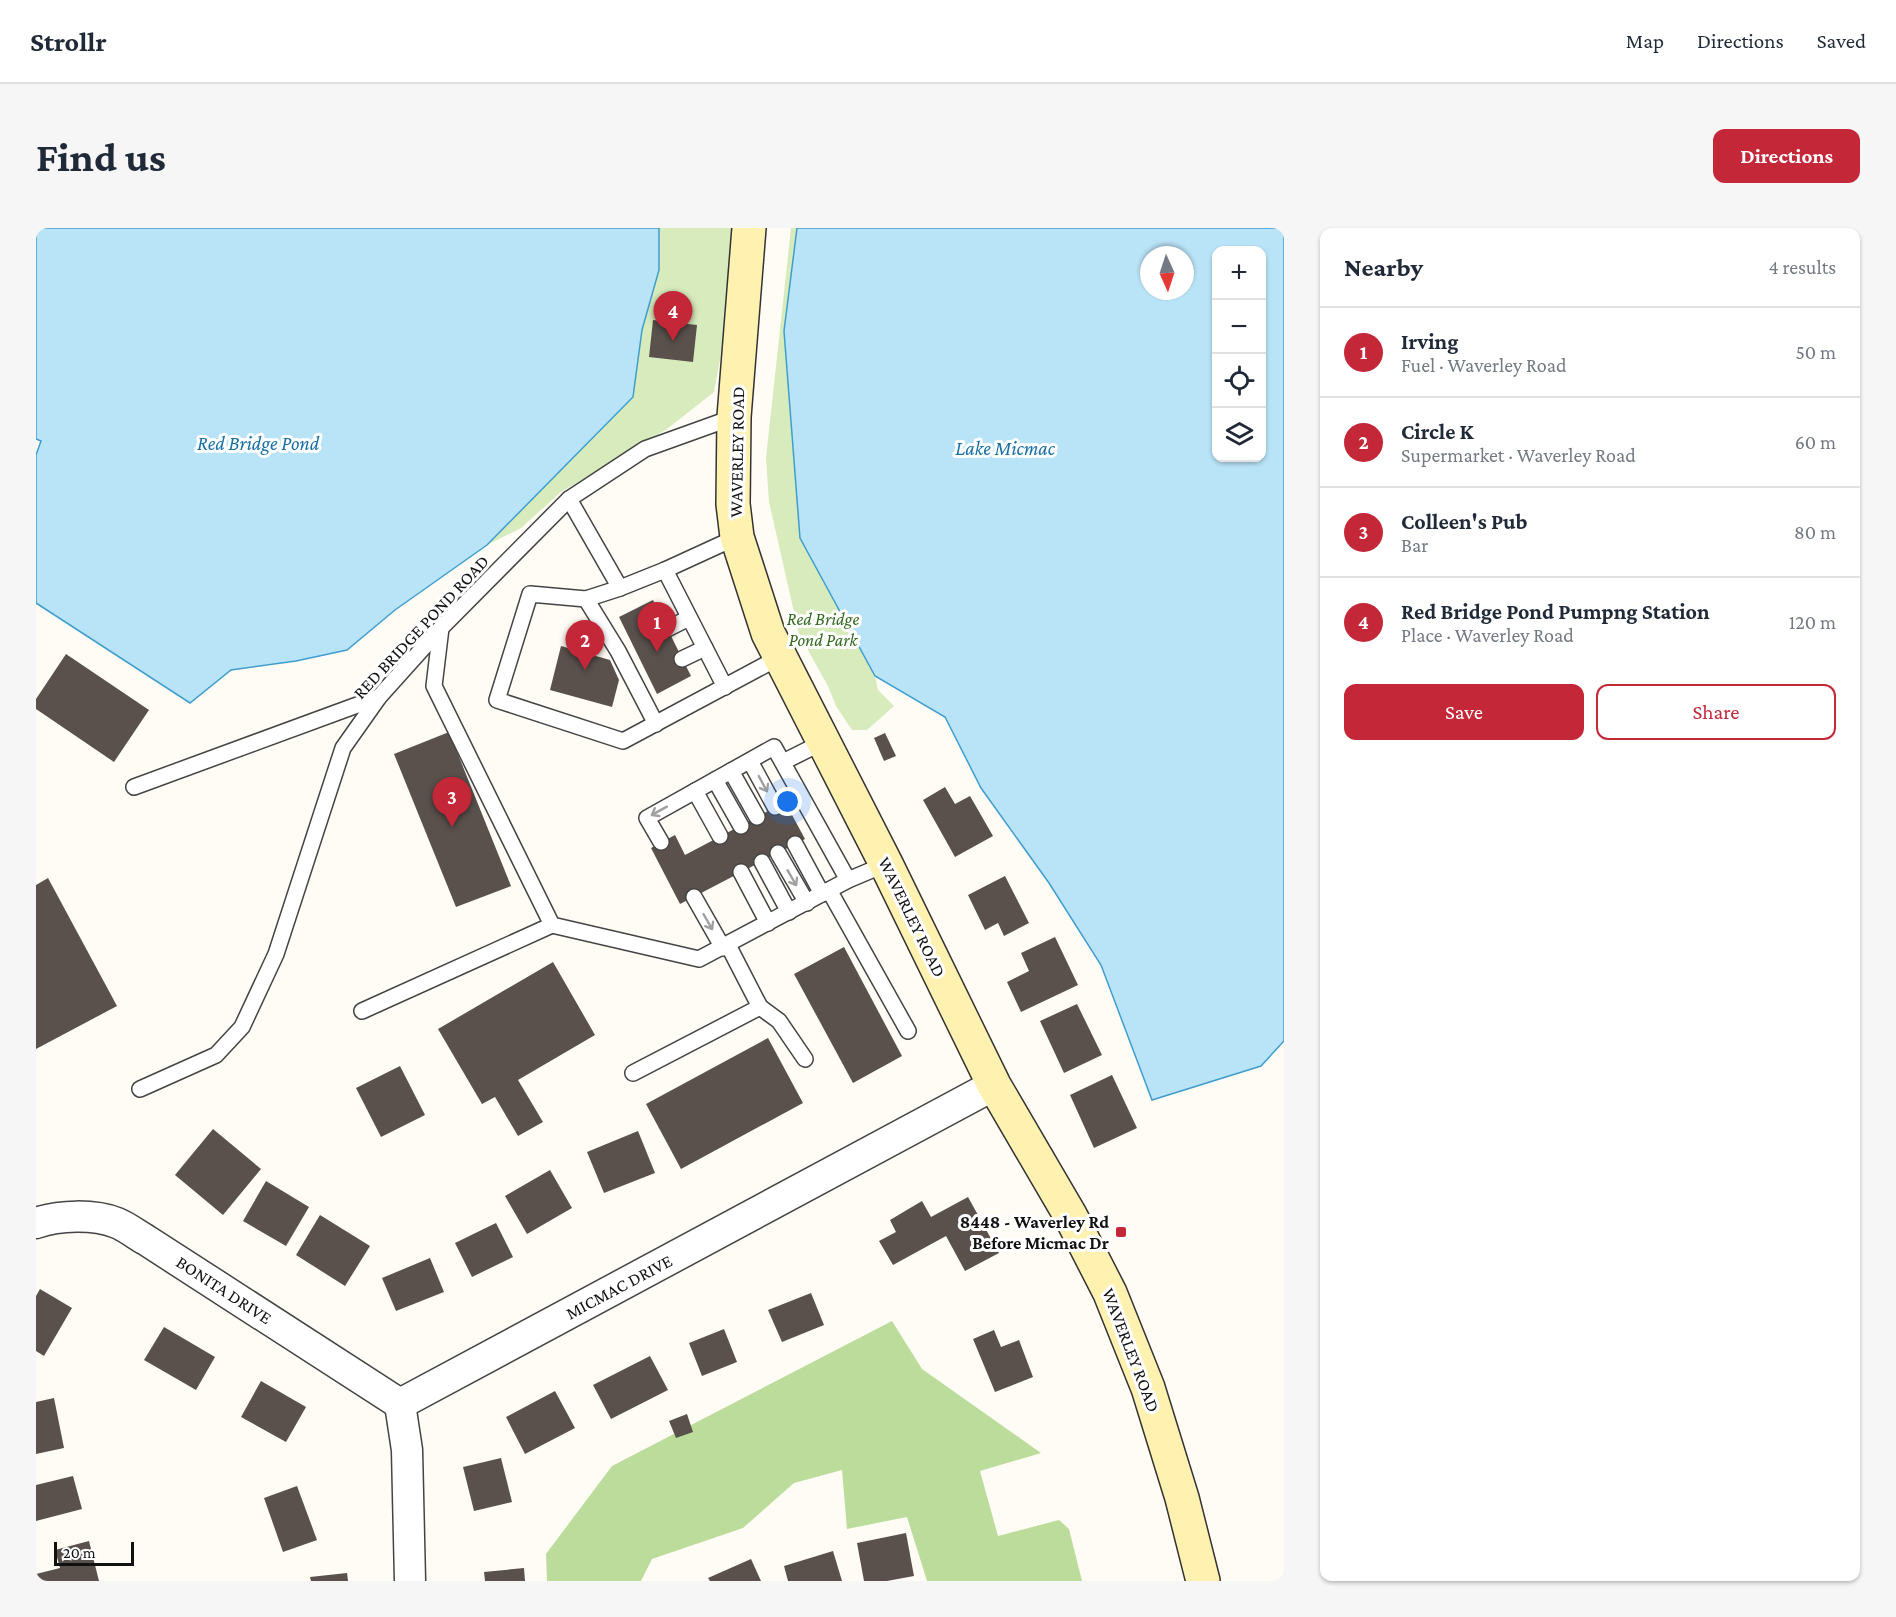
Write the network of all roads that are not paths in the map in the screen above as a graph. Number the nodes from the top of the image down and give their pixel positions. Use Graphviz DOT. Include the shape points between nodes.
graph roads {
  1 [pos="749,228"];
  2 [pos="734,417"];
  3 [pos="569,499"];
  4 [pos="737,537"];
  5 [pos="665,570"];
  6 [pos="620,588"];
  7 [pos="586,599"];
  8 [pos="689,618"];
  9 [pos="441,628"];
  10 [pos="667,629"];
  11 [pos="705,648"];
  12 [pos="780,657"];
  13 [pos="682,659"];
  14 [pos="725,687"];
  15 [pos="379,697"];
  16 [pos="656,724"];
  17 [pos="823,742"];
  18 [pos="750,760"];
  19 [pos="783,762"];
  20 [pos="731,771"];
  21 [pos="715,780"];
  22 [pos="134,787"];
  23 [pos="695,791"];
  24 [pos="775,807"];
  25 [pos="757,817"];
  26 [pos="741,826"];
  27 [pos="720,836"];
  28 [pos="661,842"];
  29 [pos="795,844"];
  30 [pos="778,853"];
  31 [pos="762,862"];
  32 [pos="886,864"];
  33 [pos="741,872"];
  34 [pos="848,880"];
  35 [pos="826,892"];
  36 [pos="694,897"];
  37 [pos="807,903"];
  38 [pos="789,912"];
  39 [pos="768,923"];
  40 [pos="552,925"];
  41 [pos="725,947"];
  42 [pos="760,1007"];
  43 [pos="362,1011"];
  44 [pos="908,1031"];
  45 [pos="805,1059"];
  46 [pos="633,1073"];
  47 [pos="994,1085"];
  48 [pos="140,1089"];
  49 [pos="36,1223"];
  50 [pos="399,1404"];
  51 [pos="410,1581"];
  52 [pos="1203,1581"];
  1 -- 2 [label="main road, WAVERLEY ROAD"];
  2 -- 3 [label="lane, RED BRIDGE POND ROAD" via="645,449"];
  2 -- 4 [label="main road, WAVERLEY ROAD" via="733,504"];
  3 -- 6 [label="lane"];
  3 -- 9 [label="lane, RED BRIDGE POND ROAD"];
  4 -- 5 [label="lane"];
  4 -- 12 [label="main road, WAVERLEY ROAD" via="768,633"];
  5 -- 6 [label="lane"];
  5 -- 8 [label="lane"];
  6 -- 7 [label="lane"];
  7 -- 16 [label="lane" via="625,648 641,678"];
  7 -- 16 [label="lane" via="530,594 497,700 623,741"];
  8 -- 10 [label="lane"];
  8 -- 11 [label="lane"];
  9 -- 15 [label="lane, RED BRIDGE POND ROAD"];
  9 -- 40 [label="lane" via="434,686"];
  11 -- 13 [label="lane"];
  11 -- 14 [label="lane"];
  12 -- 14 [label="lane"];
  12 -- 17 [label="main road, WAVERLEY ROAD"];
  14 -- 16 [label="lane"];
  15 -- 22 [label="lane"];
  15 -- 48 [label="lane, RED BRIDGE POND ROAD" via="343,748 276,954 242,1027 216,1055"];
  17 -- 19 [label="lane"];
  17 -- 32 [label="main road, WAVERLEY ROAD"];
  18 -- 19 [label="lane" via="774,747"];
  18 -- 20 [label="lane"];
  18 -- 24 [label="lane, one-way"];
  19 -- 34 [label="lane"];
  20 -- 21 [label="lane"];
  20 -- 25 [label="lane"];
  21 -- 23 [label="lane"];
  21 -- 26 [label="lane"];
  23 -- 27 [label="lane"];
  23 -- 28 [label="lane, one-way" via="647,818"];
  29 -- 35 [label="lane"];
  30 -- 37 [label="lane, one-way"];
  31 -- 38 [label="lane"];
  32 -- 34 [label="lane"];
  32 -- 47 [label="main road, WAVERLEY ROAD"];
  33 -- 39 [label="lane"];
  34 -- 35 [label="lane"];
  35 -- 37 [label="lane"];
  35 -- 44 [label="lane"];
  36 -- 41 [label="lane, one-way"];
  37 -- 38 [label="lane"];
  38 -- 39 [label="lane"];
  39 -- 41 [label="lane"];
  40 -- 41 [label="lane" via="699,959"];
  40 -- 43 [label="lane"];
  41 -- 42 [label="lane"];
  42 -- 45 [label="lane" via="779,1020"];
  42 -- 46 [label="lane"];
  47 -- 50 [label="street, MICMAC DRIVE"];
  47 -- 52 [label="main road, WAVERLEY ROAD" via="1070,1215 1110,1293 1151,1398"];
  49 -- 50 [label="street, BONITA DRIVE" via="50,1218 80,1217 116,1223"];
  50 -- 51 [label="street" via="407,1450"];
}
